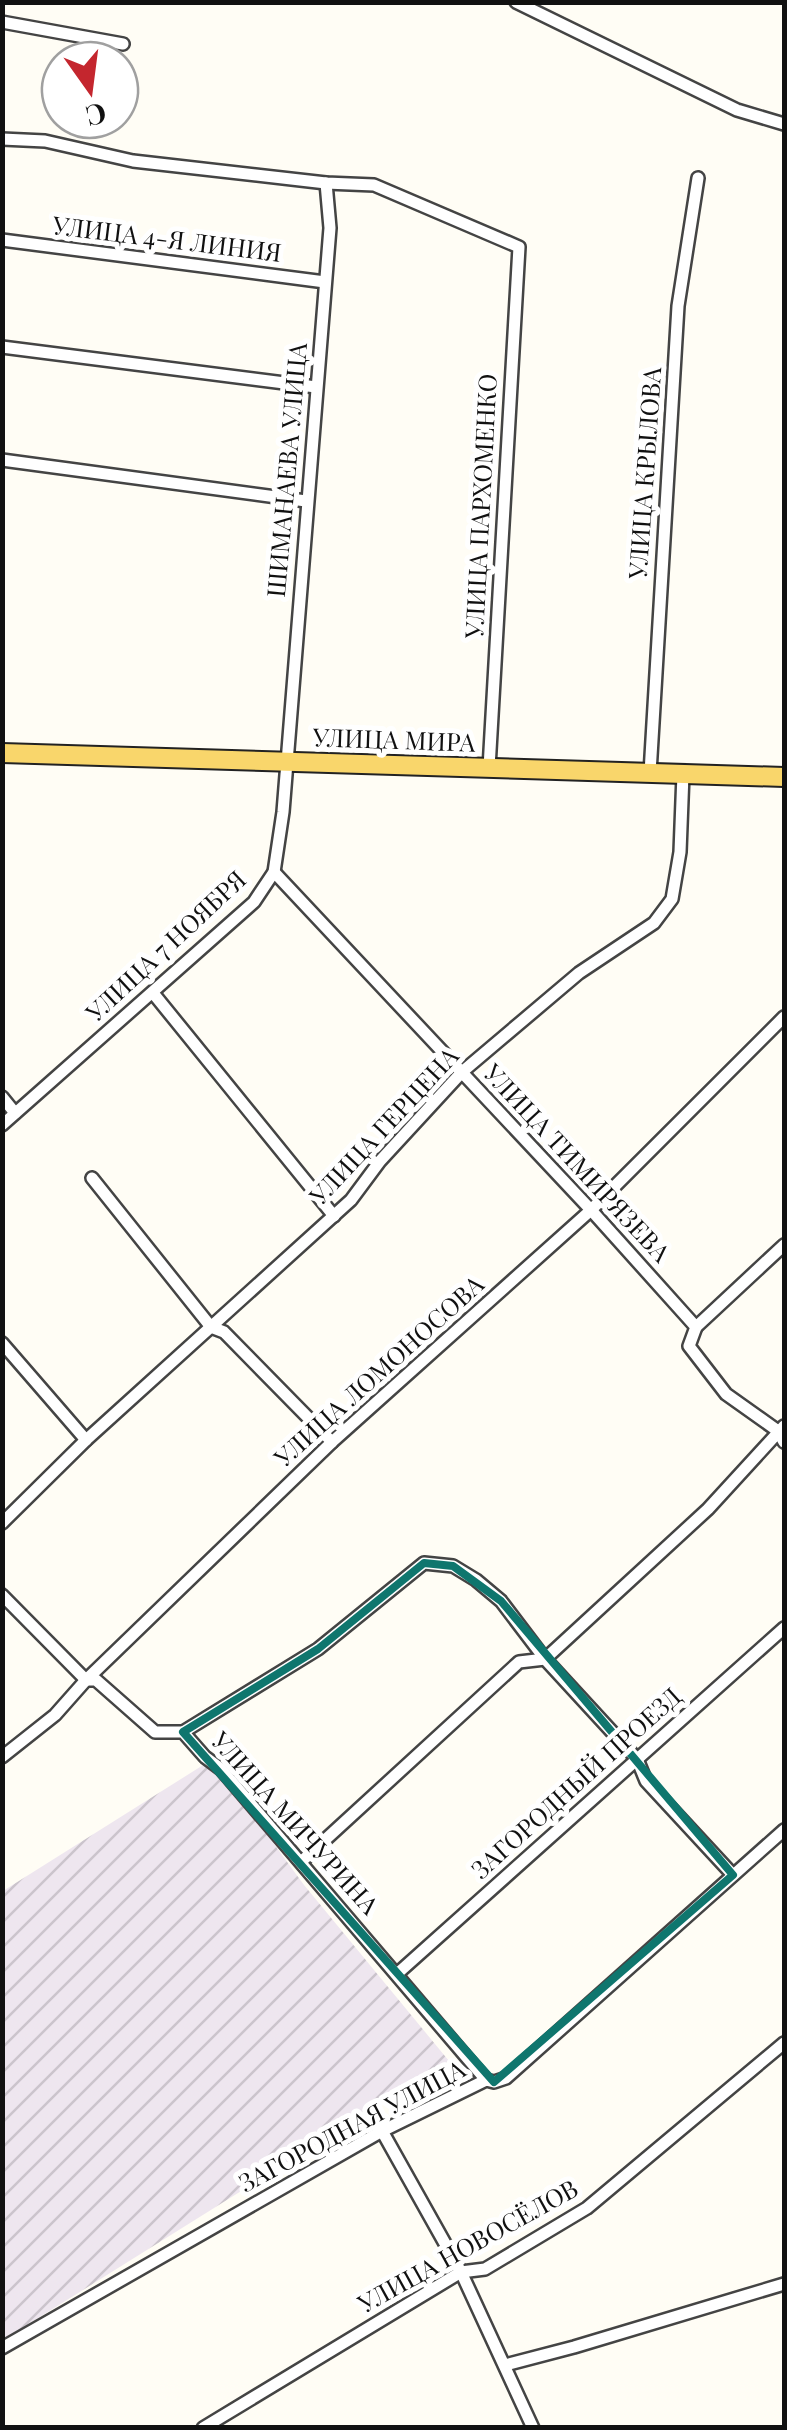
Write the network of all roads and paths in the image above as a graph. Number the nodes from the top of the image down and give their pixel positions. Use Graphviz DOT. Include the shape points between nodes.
graph roads {
  1 [pos="516,2"];
  2 [pos="2,22"];
  3 [pos="101,40"];
  4 [pos="784,124"];
  5 [pos="2,139"];
  6 [pos="698,178"];
  7 [pos="326,183"];
  8 [pos="2,240"];
  9 [pos="325,282"];
  10 [pos="2,347"];
  11 [pos="316,387"];
  12 [pos="2,460"];
  13 [pos="306,501"];
  14 [pos="2,753"];
  15 [pos="286,762"];
  16 [pos="488,768"];
  17 [pos="650,773"];
  18 [pos="683,774"];
  19 [pos="784,777"];
  20 [pos="274,872"];
  21 [pos="153,993"];
  22 [pos="784,1017"];
  23 [pos="462,1072"];
  24 [pos="2,1098"];
  25 [pos="15,1114"];
  26 [pos="2,1124"];
  27 [pos="92,1178"];
  28 [pos="592,1210"];
  29 [pos="334,1216"];
  30 [pos="784,1244"];
  31 [pos="211,1326"];
  32 [pos="696,1327"];
  33 [pos="2,1343"];
  34 [pos="782,1433"];
  35 [pos="86,1440"];
  36 [pos="332,1442"];
  37 [pos="2,1523"];
  38 [pos="2,1595"];
  39 [pos="784,1628"];
  40 [pos="545,1659"];
  41 [pos="86,1680"];
  42 [pos="183,1732"];
  43 [pos="2,1756"];
  44 [pos="636,1759"];
  45 [pos="784,1830"];
  46 [pos="302,1862"];
  47 [pos="733,1875"];
  48 [pos="398,1973"];
  49 [pos="784,2043"];
  50 [pos="486,2080"];
  51 [pos="382,2131"];
  52 [pos="461,2272"];
  53 [pos="784,2284"];
  54 [pos="2,2348"];
  55 [pos="505,2364"];
  56 [pos="203,2428"];
  57 [pos="533,2428"];
  1 -- 4 [label="street" via="737,110"];
  2 -- 3 [label="street"];
  5 -- 7 [label="street"];
  6 -- 17 [label="street, УЛИЦА КРЫЛОВА" via="678,306"];
  7 -- 9 [label="street, ШИМАНАЕВА УЛИЦА"];
  7 -- 16 [label="street, УЛИЦА ПАРХОМЕНКО" via="374,185 518,247"];
  8 -- 9 [label="street, УЛИЦА 4-Я ЛИНИЯ"];
  9 -- 11 [label="street, ШИМАНАЕВА УЛИЦА"];
  10 -- 11 [label="street"];
  11 -- 13 [label="street, ШИМАНАЕВА УЛИЦА"];
  12 -- 13 [label="street"];
  13 -- 15 [label="street, ШИМАНАЕВА УЛИЦА"];
  14 -- 15 [label="main road, УЛИЦА МИРА"];
  15 -- 16 [label="main road, УЛИЦА МИРА"];
  15 -- 20 [label="street, УЛИЦА 7 НОЯБРЯ"];
  16 -- 17 [label="main road, УЛИЦА МИРА"];
  17 -- 18 [label="main road, УЛИЦА МИРА"];
  18 -- 19 [label="main road, УЛИЦА МИРА"];
  18 -- 23 [label="street, УЛИЦА ГЕРЦЕНА" via="672,899 654,923 579,972"];
  20 -- 21 [label="street, УЛИЦА 7 НОЯБРЯ" via="254,902"];
  20 -- 23 [label="street, УЛИЦА ТИМИРЯЗЕВА"];
  21 -- 25 [label="street, УЛИЦА 7 НОЯБРЯ"];
  21 -- 29 [label="street"];
  22 -- 28 [label="street, УЛИЦА ЛОМОНОСОВА"];
  23 -- 28 [label="street, УЛИЦА ТИМИРЯЗЕВА"];
  23 -- 29 [label="street, УЛИЦА ГЕРЦЕНА"];
  24 -- 25 [label="street"];
  25 -- 26 [label="street, УЛИЦА 7 НОЯБРЯ"];
  27 -- 31 [label="street"];
  28 -- 32 [label="street, УЛИЦА ТИМИРЯЗЕВА"];
  28 -- 36 [label="street, УЛИЦА ЛОМОНОСОВА"];
  29 -- 31 [label="street, УЛИЦА ГЕРЦЕНА"];
  30 -- 32 [label="street"];
  31 -- 35 [label="street, УЛИЦА ГЕРЦЕНА"];
  31 -- 36 [label="street"];
  32 -- 34 [label="street, УЛИЦА ТИМИРЯЗЕВА" via="689,1346 726,1394"];
  33 -- 35 [label="street"];
  34 -- 40 [label="street"];
  35 -- 37 [label="street, УЛИЦА ГЕРЦЕНА"];
  36 -- 41 [label="street, УЛИЦА ЛОМОНОСОВА"];
  38 -- 41 [label="street, УЛИЦА МИЧУРИНА"];
  39 -- 44 [label="street, ЗАГОРОДНЫЙ ПРОЕЗД"];
  40 -- 42 [label="street" via="501,1601 476,1580 453,1566 424,1563 318,1648"];
  40 -- 44 [label="street"];
  40 -- 46 [label="street" via="519,1662"];
  41 -- 42 [label="street, УЛИЦА МИЧУРИНА" via="96,1680 155,1732"];
  41 -- 43 [label="street, УЛИЦА ЛОМОНОСОВА"];
  42 -- 46 [label="street, УЛИЦА МИЧУРИНА"];
  44 -- 47 [label="street" via="646,1781"];
  44 -- 48 [label="street, ЗАГОРОДНЫЙ ПРОЕЗД"];
  45 -- 47 [label="street, ЗАГОРОДНАЯ УЛИЦА"];
  46 -- 48 [label="street, УЛИЦА МИЧУРИНА"];
  47 -- 50 [label="street, ЗАГОРОДНАЯ УЛИЦА" via="506,2078"];
  48 -- 50 [label="street, УЛИЦА МИЧУРИНА"];
  49 -- 52 [label="street, УЛИЦА НОВОСЁЛОВ" via="587,2208 484,2269"];
  50 -- 51 [label="street, ЗАГОРОДНАЯ УЛИЦА"];
  51 -- 52 [label="street"];
  51 -- 54 [label="street, ЗАГОРОДНАЯ УЛИЦА"];
  52 -- 55 [label="street"];
  52 -- 56 [label="street, УЛИЦА НОВОСЁЛОВ"];
  53 -- 55 [label="street"];
  55 -- 57 [label="street"];
}
